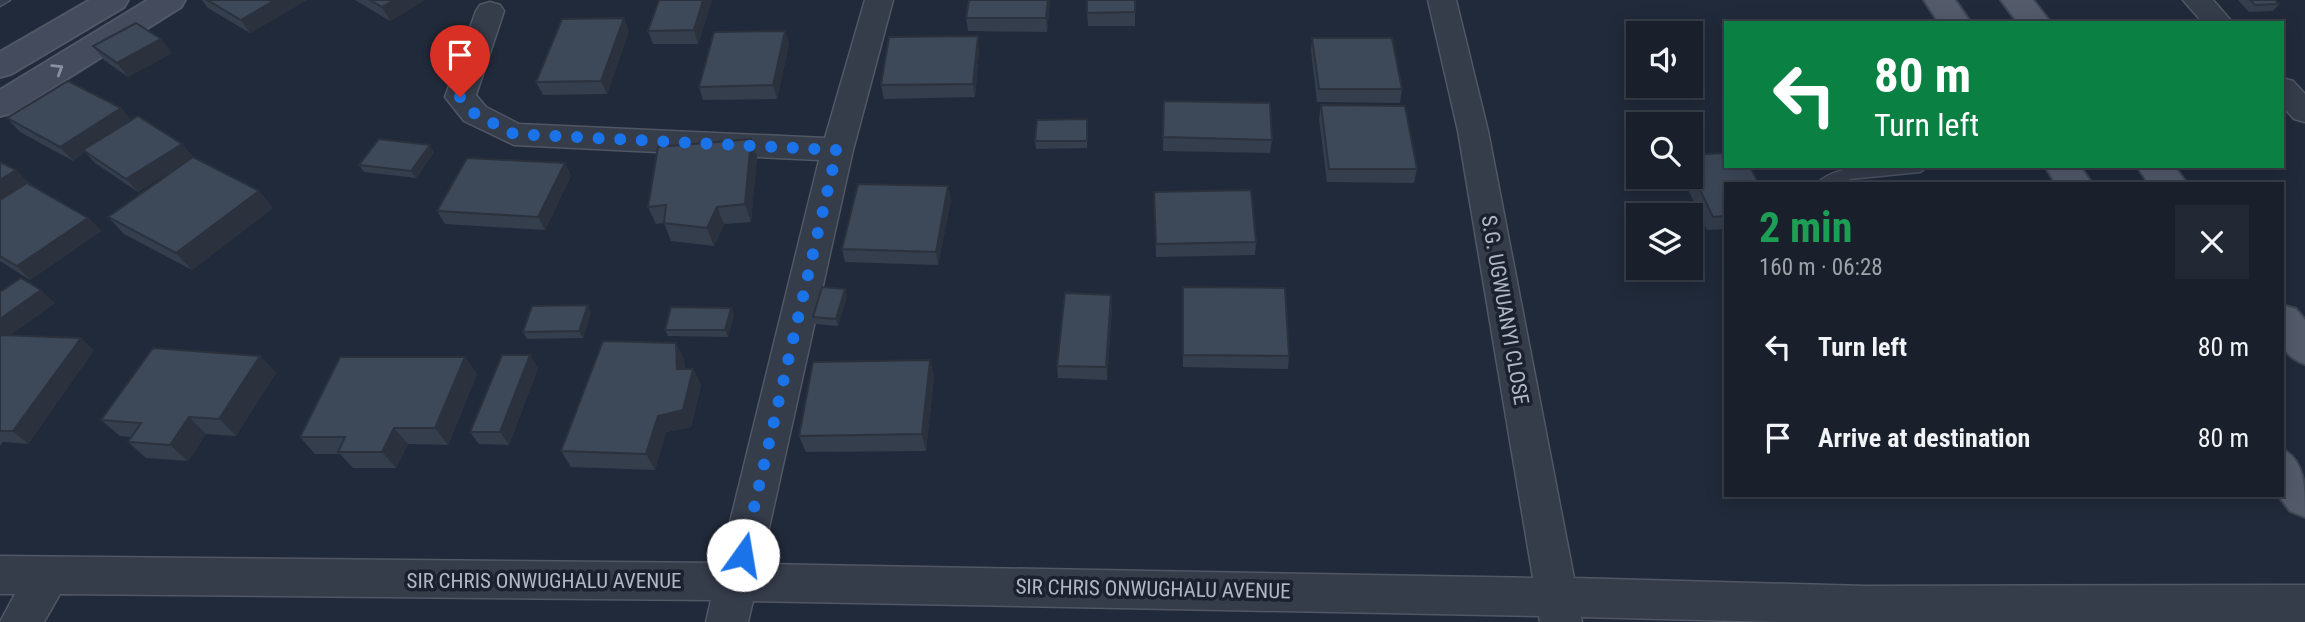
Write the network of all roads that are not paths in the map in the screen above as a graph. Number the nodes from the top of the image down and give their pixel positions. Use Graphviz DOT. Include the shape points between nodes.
graph roads {
  1 [pos="113,0"];
  2 [pos="170,0"];
  3 [pos="878,0"];
  4 [pos="1442,0"];
  5 [pos="1939,0"];
  6 [pos="2016,0"];
  7 [pos="2197,0"];
  8 [pos="490,11"];
  9 [pos="1954,21"];
  10 [pos="2033,21"];
  11 [pos="2217,21"];
  12 [pos="0,66"];
  13 [pos="2284,90"];
  14 [pos="0,104"];
  15 [pos="2305,112"];
  16 [pos="837,150"];
  17 [pos="1902,168"];
  18 [pos="2156,168"];
  19 [pos="1830,182"];
  20 [pos="2167,182"];
  21 [pos="2284,322"];
  22 [pos="2305,348"];
  23 [pos="2284,470"];
  24 [pos="2305,498"];
  25 [pos="0,575"];
  26 [pos="48,577"];
  27 [pos="737,582"];
  28 [pos="2305,604"];
  29 [pos="1558,609"];
  30 [pos="22,622"];
  31 [pos="727,622"];
  1 -- 12 [label="main road"];
  14 -- 2 [label="main road, one-way"];
  3 -- 16 [label="street"];
  4 -- 29 [label="street, S.G. UGWUANYI CLOSE" via="1473,131"];
  5 -- 9 [label="main road"];
  6 -- 10 [label="main road"];
  7 -- 11 [label="street"];
  8 -- 16 [label="street" via="460,97 475,114 514,134"];
  13 -- 15 [label="street"];
  16 -- 27 [label="street"];
  17 -- 19 [label="lane" via="1848,174"];
  18 -- 20 [label="main road"];
  21 -- 22 [label="main road"];
  23 -- 24 [label="main road"];
  25 -- 26 [label="street, SIR CHRIS ONWUGHALU AVENUE"];
  26 -- 27 [label="street, SIR CHRIS ONWUGHALU AVENUE"];
  26 -- 30 [label="street"];
  27 -- 29 [label="street, SIR CHRIS ONWUGHALU AVENUE"];
  27 -- 31 [label="street"];
  28 -- 29 [label="street, SIR CHRIS ONWUGHALU AVENUE"];
}
